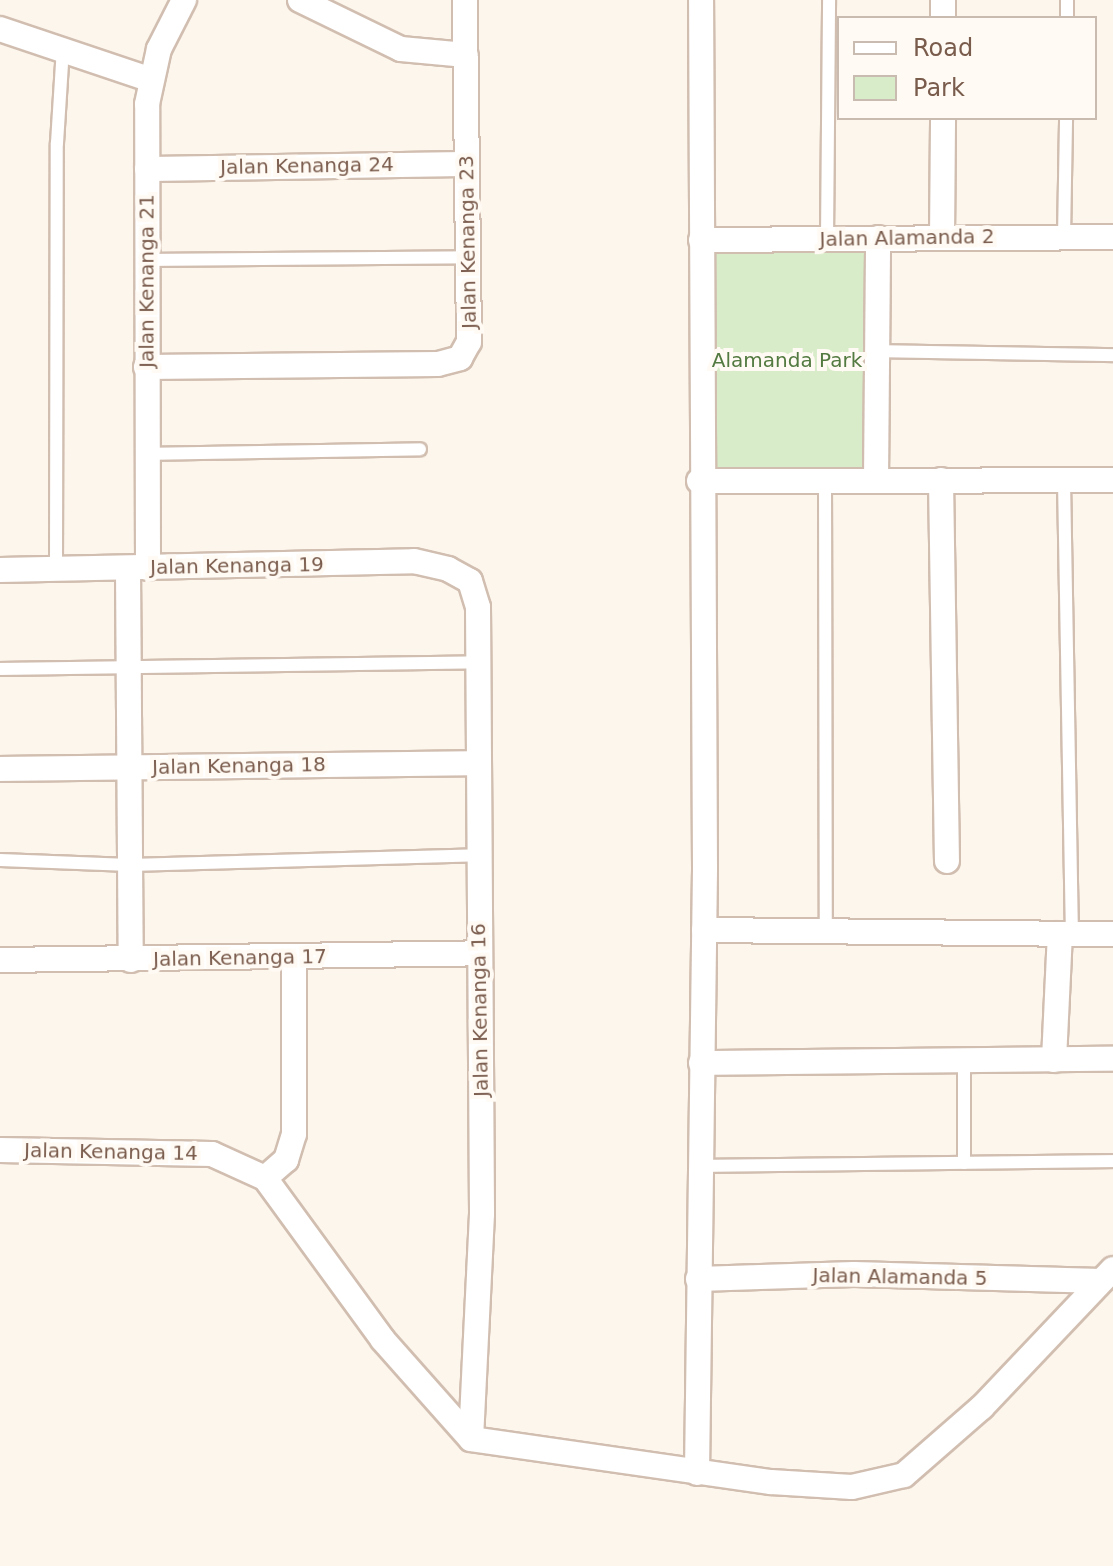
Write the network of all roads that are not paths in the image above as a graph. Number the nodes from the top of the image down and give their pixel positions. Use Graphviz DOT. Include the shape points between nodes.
graph roads {
  1 [pos="184,0"];
  2 [pos="300,0"];
  3 [pos="465,0"];
  4 [pos="701,0"];
  5 [pos="829,0"];
  6 [pos="0,29"];
  7 [pos="63,47"];
  8 [pos="466,55"];
  9 [pos="149,79"];
  10 [pos="943,120"];
  11 [pos="1066,120"];
  12 [pos="467,164"];
  13 [pos="147,169"];
  14 [pos="1064,237"];
  15 [pos="1113,237"];
  16 [pos="878,238"];
  17 [pos="942,238"];
  18 [pos="827,239"];
  19 [pos="701,240"];
  20 [pos="468,257"];
  21 [pos="147,260"];
  22 [pos="877,351"];
  23 [pos="1113,355"];
  24 [pos="146,367"];
  25 [pos="420,449"];
  26 [pos="147,454"];
  27 [pos="825,480"];
  28 [pos="876,480"];
  29 [pos="941,480"];
  30 [pos="1064,480"];
  31 [pos="1113,480"];
  32 [pos="699,481"];
  33 [pos="138,569"];
  34 [pos="0,570"];
  35 [pos="56,570"];
  36 [pos="470,581"];
  37 [pos="478,662"];
  38 [pos="128,667"];
  39 [pos="0,669"];
  40 [pos="478,763"];
  41 [pos="129,768"];
  42 [pos="0,769"];
  43 [pos="478,855"];
  44 [pos="0,860"];
  45 [pos="947,861"];
  46 [pos="130,865"];
  47 [pos="704,930"];
  48 [pos="1066,933"];
  49 [pos="826,934"];
  50 [pos="1113,934"];
  51 [pos="480,953"];
  52 [pos="294,956"];
  53 [pos="0,960"];
  54 [pos="131,960"];
  55 [pos="1113,1059"];
  56 [pos="1054,1060"];
  57 [pos="964,1061"];
  58 [pos="701,1063"];
  59 [pos="0,1150"];
  60 [pos="1113,1161"];
  61 [pos="964,1163"];
  62 [pos="700,1166"];
  63 [pos="265,1178"];
  64 [pos="1107,1275"];
  65 [pos="698,1279"];
  66 [pos="471,1439"];
  67 [pos="697,1473"];
  1 -- 9 [label="street, Jalan Kenanga 21"];
  2 -- 8 [label="street" via="401,49"];
  3 -- 8 [label="street, Jalan Kenanga 23"];
  4 -- 19 [label="street"];
  5 -- 18 [label="lane"];
  6 -- 7 [label="street"];
  7 -- 9 [label="street"];
  7 -- 35 [label="lane" via="57,143"];
  8 -- 12 [label="street, Jalan Kenanga 23"];
  9 -- 13 [label="street, Jalan Kenanga 21"];
  10 -- 17 [label="street"];
  11 -- 14 [label="lane"];
  12 -- 13 [label="street, Jalan Kenanga 24"];
  12 -- 20 [label="street, Jalan Kenanga 23"];
  13 -- 21 [label="street, Jalan Kenanga 21"];
  14 -- 15 [label="street, Jalan Alamanda 2"];
  14 -- 17 [label="street, Jalan Alamanda 2"];
  16 -- 17 [label="street, Jalan Alamanda 2"];
  16 -- 18 [label="street, Jalan Alamanda 2"];
  16 -- 22 [label="street"];
  18 -- 19 [label="street, Jalan Alamanda 2"];
  19 -- 32 [label="street"];
  20 -- 21 [label="lane"];
  20 -- 24 [label="street, Jalan Kenanga 23" via="469,342 460,358 438,364"];
  21 -- 24 [label="street, Jalan Kenanga 21"];
  22 -- 23 [label="lane"];
  22 -- 28 [label="street"];
  24 -- 26 [label="street, Jalan Kenanga 21"];
  25 -- 26 [label="lane"];
  26 -- 33 [label="street, Jalan Kenanga 21"];
  27 -- 28 [label="street"];
  27 -- 32 [label="street"];
  27 -- 49 [label="lane"];
  28 -- 29 [label="street"];
  29 -- 30 [label="street"];
  29 -- 45 [label="street"];
  30 -- 31 [label="street"];
  30 -- 48 [label="lane"];
  32 -- 47 [label="street"];
  33 -- 35 [label="street, Jalan Kenanga 19"];
  33 -- 36 [label="street, Jalan Kenanga 19" via="414,561"];
  33 -- 38 [label="street, Jalan Kenanga 21"];
  34 -- 35 [label="street, Jalan Kenanga 19"];
  36 -- 37 [label="street, Jalan Kenanga 16" via="478,607"];
  37 -- 38 [label="lane"];
  37 -- 40 [label="street, Jalan Kenanga 16"];
  38 -- 39 [label="lane"];
  38 -- 41 [label="street, Jalan Kenanga 21"];
  40 -- 41 [label="street, Jalan Kenanga 18"];
  40 -- 43 [label="street, Jalan Kenanga 16"];
  41 -- 42 [label="street, Jalan Kenanga 18"];
  41 -- 46 [label="street, Jalan Kenanga 21"];
  43 -- 46 [label="lane"];
  43 -- 51 [label="street, Jalan Kenanga 16"];
  44 -- 46 [label="lane"];
  46 -- 54 [label="street, Jalan Kenanga 21"];
  47 -- 49 [label="street"];
  47 -- 58 [label="street"];
  48 -- 49 [label="street"];
  48 -- 50 [label="street"];
  48 -- 56 [label="street"];
  51 -- 52 [label="street, Jalan Kenanga 17"];
  51 -- 66 [label="street, Jalan Kenanga 16" via="482,1214"];
  52 -- 54 [label="street, Jalan Kenanga 17"];
  52 -- 63 [label="street" via="294,1134 286,1160"];
  53 -- 54 [label="street, Jalan Kenanga 17"];
  55 -- 56 [label="street"];
  56 -- 57 [label="street"];
  57 -- 58 [label="street"];
  57 -- 61 [label="lane"];
  58 -- 62 [label="street"];
  59 -- 63 [label="street, Jalan Kenanga 14" via="212,1154"];
  60 -- 61 [label="lane"];
  61 -- 62 [label="lane"];
  62 -- 65 [label="street"];
  63 -- 66 [label="street" via="383,1340"];
  64 -- 65 [label="street, Jalan Alamanda 5"];
  64 -- 67 [label="street" via="982,1407 904,1475 852,1487"];
  65 -- 67 [label="street"];
  66 -- 67 [label="street"];
}
